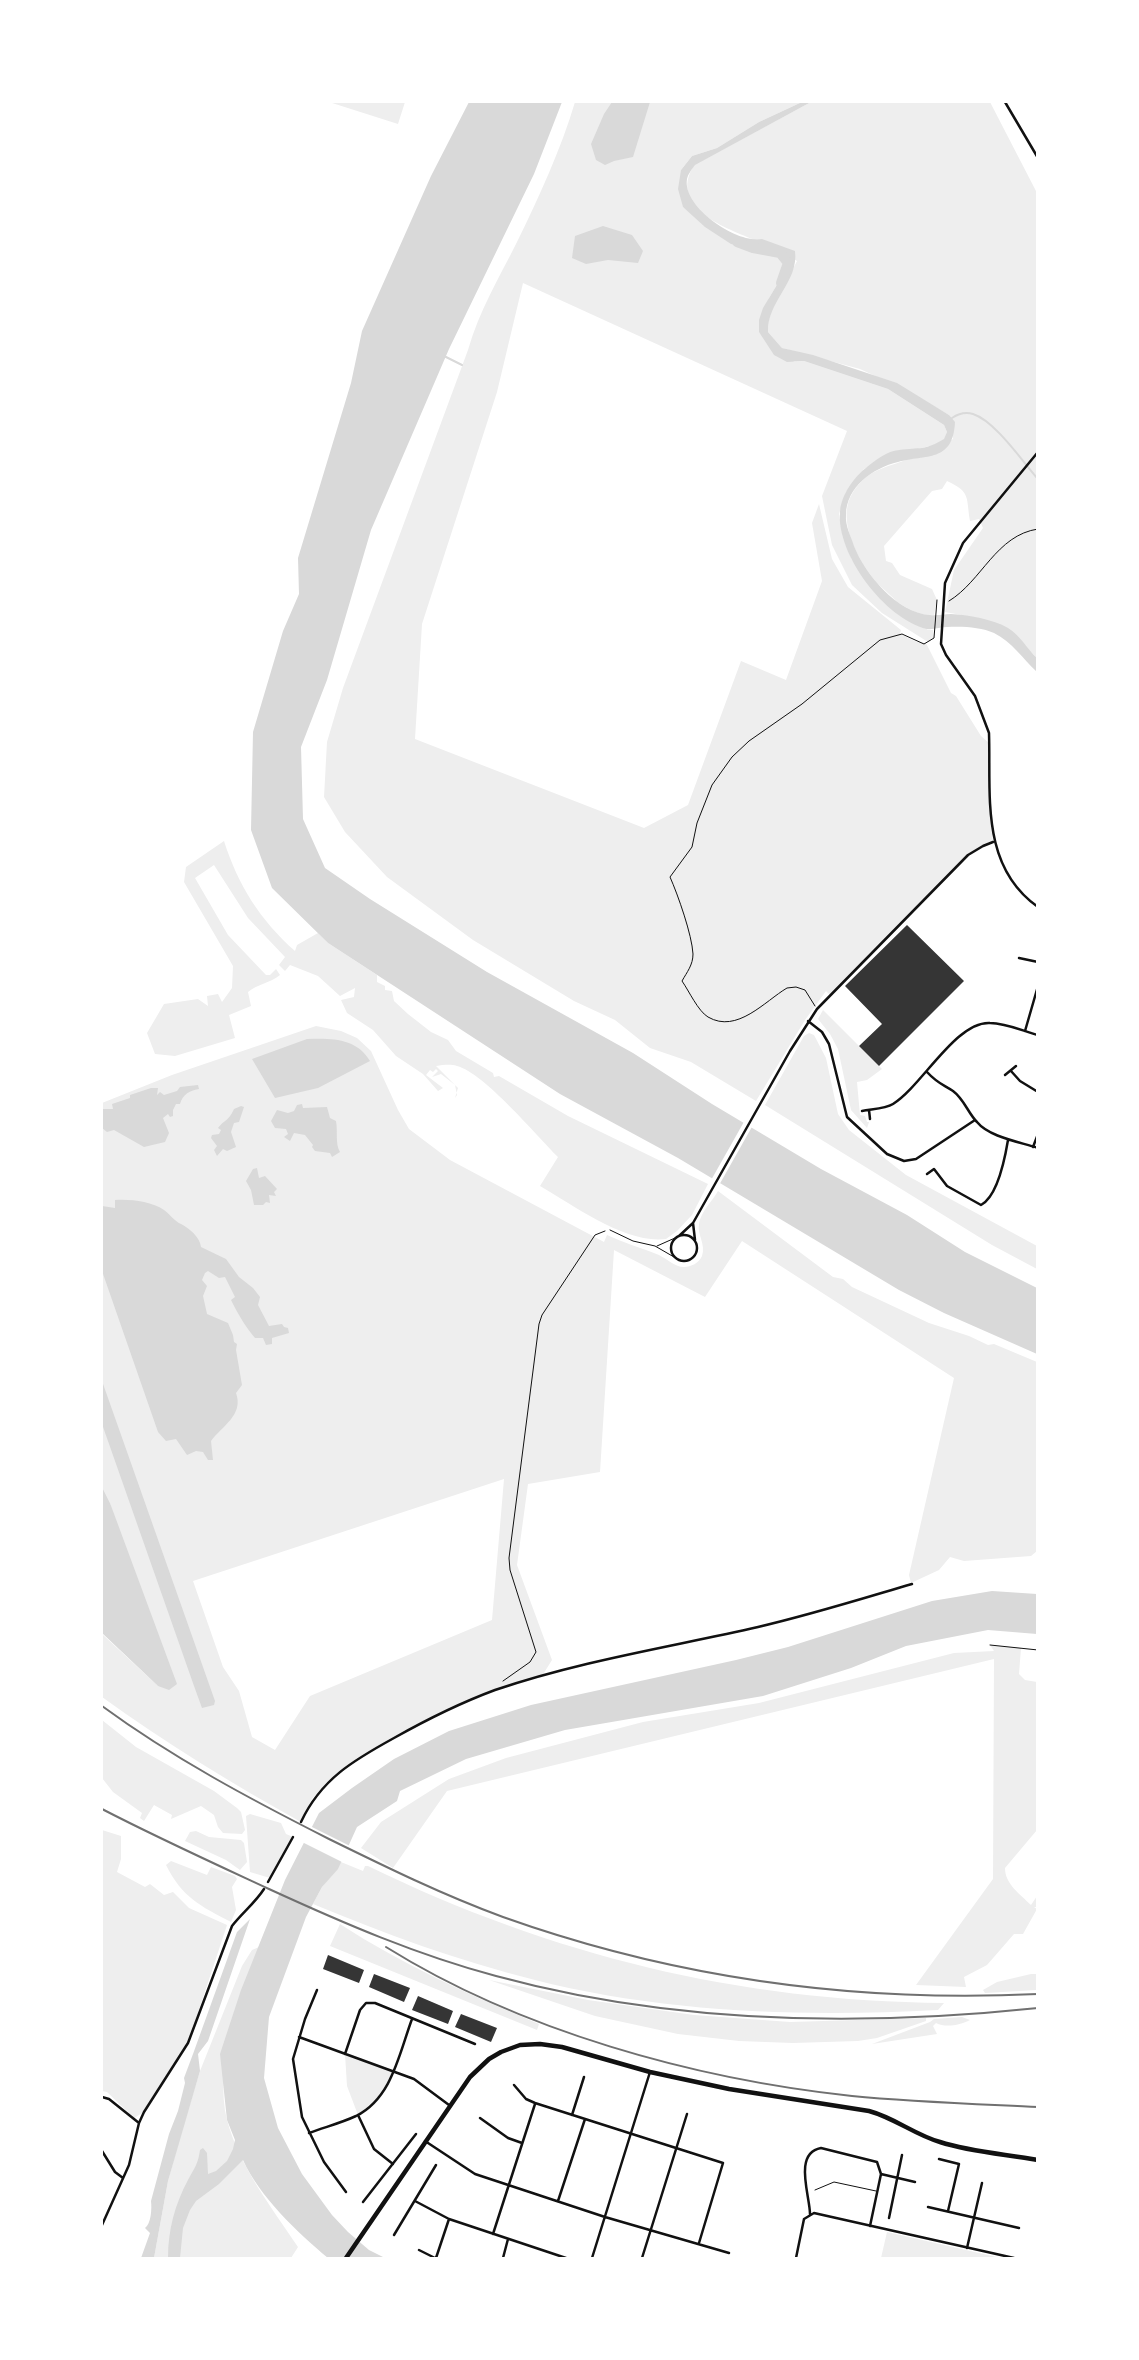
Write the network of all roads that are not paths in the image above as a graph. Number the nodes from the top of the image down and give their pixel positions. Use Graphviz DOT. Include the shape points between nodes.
graph roads {
  1 [pos="1005,102"];
  2 [pos="1038,158"];
  3 [pos="1038,452"];
  4 [pos="993,842"];
  5 [pos="1038,907"];
  6 [pos="1019,958"];
  7 [pos="1038,962"];
  8 [pos="1038,986"];
  9 [pos="808,1021"];
  10 [pos="1025,1031"];
  11 [pos="1038,1035"];
  12 [pos="1016,1066"];
  13 [pos="1011,1071"];
  14 [pos="927,1072"];
  15 [pos="1005,1075"];
  16 [pos="1038,1092"];
  17 [pos="869,1110"];
  18 [pos="862,1111"];
  19 [pos="870,1119"];
  20 [pos="975,1120"];
  21 [pos="1038,1134"];
  22 [pos="1008,1140"];
  23 [pos="1035,1148"];
  24 [pos="926,1174"];
  25 [pos="693,1223"];
  26 [pos="610,1230"];
  27 [pos="677,1237"];
  28 [pos="695,1241"];
  29 [pos="655,1246"];
  30 [pos="674,1257"];
  31 [pos="912,1584"];
  32 [pos="302,1822"];
  33 [pos="293,1838"];
  34 [pos="268,1882"];
  35 [pos="264,1889"];
  36 [pos="317,1990"];
  37 [pos="412,2018"];
  38 [pos="299,2037"];
  39 [pos="475,2043"];
  40 [pos="345,2054"];
  41 [pos="393,2072"];
  42 [pos="650,2072"];
  43 [pos="584,2077"];
  44 [pos="514,2085"];
  45 [pos="102,2097"];
  46 [pos="535,2103"];
  47 [pos="449,2105"];
  48 [pos="687,2114"];
  49 [pos="358,2115"];
  50 [pos="572,2115"];
  51 [pos="480,2118"];
  52 [pos="584,2119"];
  53 [pos="139,2123"];
  54 [pos="309,2133"];
  55 [pos="416,2134"];
  56 [pos="631,2134"];
  57 [pos="425,2141"];
  58 [pos="522,2143"];
  59 [pos="676,2148"];
  60 [pos="102,2151"];
  61 [pos="902,2155"];
  62 [pos="939,2159"];
  63 [pos="1038,2160"];
  64 [pos="393,2165"];
  65 [pos="436,2165"];
  66 [pos="881,2174"];
  67 [pos="123,2178"];
  68 [pos="897,2178"];
  69 [pos="915,2182"];
  70 [pos="982,2183"];
  71 [pos="509,2185"];
  72 [pos="815,2190"];
  73 [pos="346,2192"];
  74 [pos="878,2192"];
  75 [pos="415,2201"];
  76 [pos="558,2201"];
  77 [pos="363,2202"];
  78 [pos="928,2207"];
  79 [pos="948,2211"];
  80 [pos="810,2214"];
  81 [pos="606,2217"];
  82 [pos="974,2217"];
  83 [pos="889,2218"];
  84 [pos="449,2220"];
  85 [pos="102,2224"];
  86 [pos="870,2226"];
  87 [pos="652,2228"];
  88 [pos="1019,2228"];
  89 [pos="493,2234"];
  90 [pos="394,2235"];
  91 [pos="508,2239"];
  92 [pos="699,2243"];
  93 [pos="967,2248"];
  94 [pos="419,2250"];
  95 [pos="729,2253"];
  96 [pos="437,2258"];
  97 [pos="346,2259"];
  98 [pos="503,2259"];
  99 [pos="566,2259"];
  100 [pos="592,2259"];
  101 [pos="642,2259"];
  102 [pos="796,2259"];
  103 [pos="1014,2259"];
  1 -- 2 [label="street"];
  3 -- 4 [label="street" via="963,543 945,583 943,650 975,696 989,733"];
  4 -- 5 [label="street" via="1009,878"];
  4 -- 9 [label="street" via="968,855"];
  6 -- 7 [label="street"];
  8 -- 10 [label="street"];
  9 -- 20 [label="street" via="829,1044 847,1117 887,1154 904,1161 916,1159"];
  9 -- 25 [label="street"];
  10 -- 11 [label="street"];
  10 -- 14 [label="street" via="990,1023 974,1027"];
  12 -- 13 [label="street"];
  13 -- 15 [label="street"];
  13 -- 16 [label="street"];
  14 -- 17 [label="street" via="894,1103"];
  14 -- 20 [label="street" via="940,1086 953,1091"];
  17 -- 18 [label="street"];
  17 -- 19 [label="street"];
  20 -- 22 [label="street"];
  21 -- 23 [label="street"];
  22 -- 23 [label="street"];
  22 -- 24 [label="street" via="989,1201 981,1205 947,1186 934,1169"];
  25 -- 27 [label="street"];
  25 -- 28 [label="street"];
  26 -- 29 [label="lane"];
  27 -- 28 [label="street" via="690,1236"];
  27 -- 29 [label="lane"];
  27 -- 30 [label="street" via="671,1250"];
  28 -- 30 [label="street" via="697,1252 692,1259"];
  29 -- 30 [label="lane"];
  31 -- 32 [label="street" via="495,1690 361,1756 327,1782 312,1799"];
  33 -- 34 [label="street"];
  35 -- 53 [label="street" via="232,1926 188,2043"];
  36 -- 38 [label="street"];
  37 -- 39 [label="street"];
  37 -- 40 [label="street" via="366,2003"];
  37 -- 41 [label="street"];
  38 -- 40 [label="street"];
  38 -- 54 [label="street" via="293,2059"];
  40 -- 41 [label="street"];
  41 -- 47 [label="street" via="414,2080"];
  41 -- 49 [label="street" via="388,2086"];
  42 -- 47 [label="highway" via="562,2047 520,2045 489,2059"];
  42 -- 56 [label="street"];
  42 -- 63 [label="highway" via="869,2111 939,2142"];
  43 -- 50 [label="street"];
  44 -- 46 [label="street"];
  45 -- 53 [label="street"];
  46 -- 50 [label="street"];
  46 -- 58 [label="street"];
  47 -- 57 [label="highway"];
  48 -- 59 [label="street"];
  49 -- 54 [label="street"];
  49 -- 64 [label="street" via="374,2150"];
  50 -- 52 [label="street"];
  51 -- 58 [label="street"];
  52 -- 56 [label="street"];
  52 -- 76 [label="street"];
  53 -- 67 [label="street"];
  54 -- 73 [label="street"];
  55 -- 64 [label="street"];
  56 -- 59 [label="street"];
  56 -- 81 [label="street"];
  57 -- 71 [label="street" via="461,2167"];
  57 -- 97 [label="highway"];
  58 -- 71 [label="street"];
  59 -- 87 [label="street"];
  59 -- 92 [label="street" via="723,2163"];
  60 -- 67 [label="street"];
  61 -- 68 [label="street"];
  62 -- 79 [label="street" via="959,2164"];
  64 -- 77 [label="street"];
  65 -- 75 [label="street"];
  66 -- 68 [label="street"];
  66 -- 74 [label="street"];
  66 -- 80 [label="street" via="877,2162 813,2150 803,2181"];
  67 -- 85 [label="street"];
  68 -- 69 [label="street"];
  68 -- 83 [label="street"];
  70 -- 82 [label="street"];
  71 -- 76 [label="street"];
  71 -- 89 [label="street"];
  72 -- 74 [label="lane" via="834,2182"];
  74 -- 86 [label="street"];
  75 -- 84 [label="street"];
  75 -- 90 [label="street"];
  76 -- 81 [label="street"];
  78 -- 79 [label="street"];
  79 -- 82 [label="street"];
  80 -- 86 [label="street"];
  80 -- 102 [label="street" via="804,2219"];
  81 -- 87 [label="street"];
  81 -- 100 [label="street"];
  82 -- 88 [label="street"];
  82 -- 93 [label="street"];
  84 -- 89 [label="street"];
  84 -- 96 [label="street"];
  86 -- 93 [label="street"];
  87 -- 92 [label="street"];
  87 -- 101 [label="street"];
  89 -- 91 [label="street"];
  91 -- 98 [label="street"];
  91 -- 99 [label="street"];
  92 -- 95 [label="street"];
  93 -- 103 [label="street"];
  94 -- 96 [label="street"];
}
